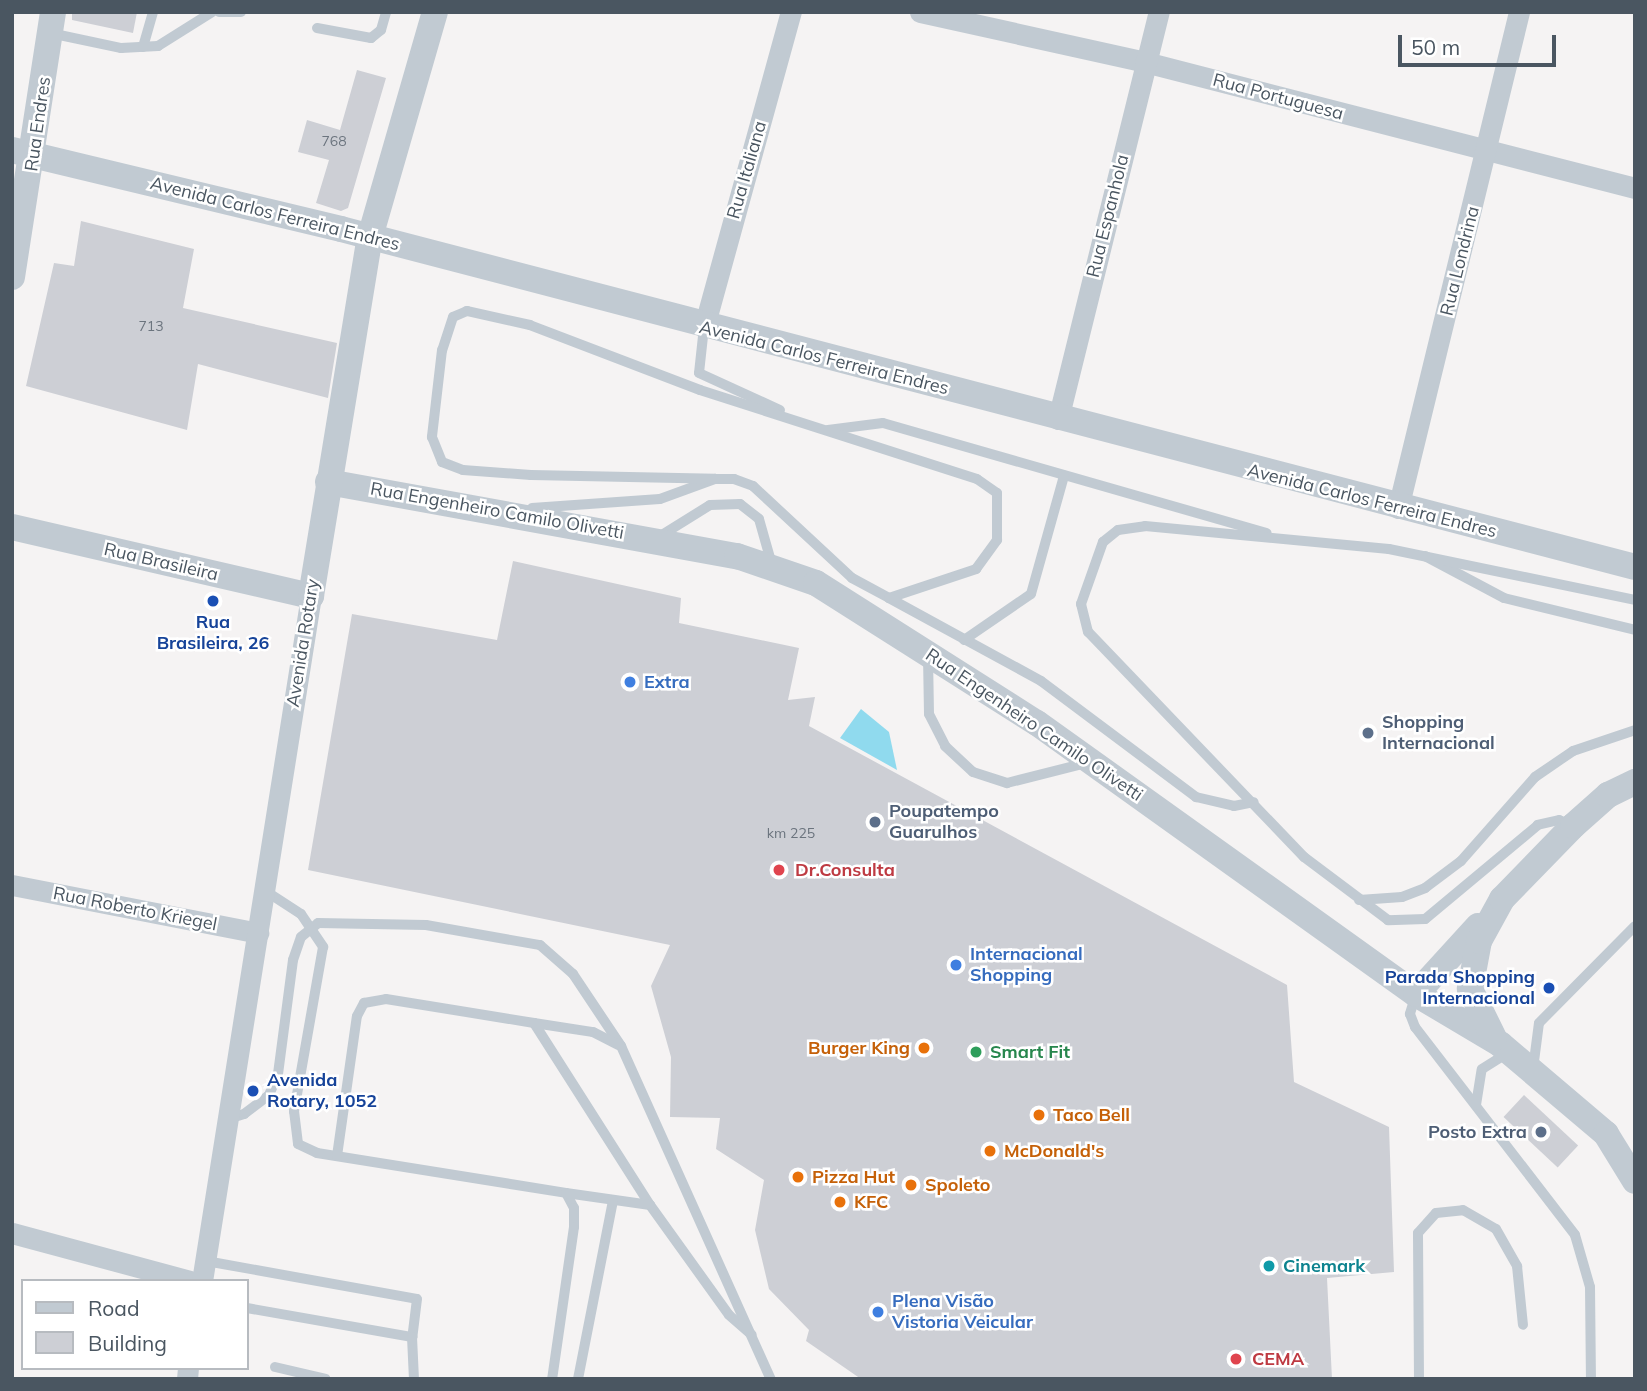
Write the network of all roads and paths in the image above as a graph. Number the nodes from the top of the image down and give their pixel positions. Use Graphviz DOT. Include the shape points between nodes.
graph roads {
  1 [pos="153,12"];
  2 [pos="212,12"];
  3 [pos="219,12"];
  4 [pos="241,12"];
  5 [pos="386,12"];
  6 [pos="435,12"];
  7 [pos="791,12"];
  8 [pos="920,12"];
  9 [pos="1159,12"];
  10 [pos="1518,12"];
  11 [pos="52,23"];
  12 [pos="317,28"];
  13 [pos="143,47"];
  14 [pos="1146,62"];
  15 [pos="1487,151"];
  16 [pos="23,152"];
  17 [pos="1635,188"];
  18 [pos="370,237"];
  19 [pos="12,277"];
  20 [pos="704,327"];
  21 [pos="789,416"];
  22 [pos="1058,419"];
  23 [pos="828,430"];
  24 [pos="1065,476"];
  25 [pos="715,479"];
  26 [pos="328,482"];
  27 [pos="1398,508"];
  28 [pos="494,511"];
  29 [pos="12,527"];
  30 [pos="654,540"];
  31 [pos="1293,540"];
  32 [pos="1421,553"];
  33 [pos="772,565"];
  34 [pos="1635,567"];
  35 [pos="311,596"];
  36 [pos="889,598"];
  37 [pos="1635,600"];
  38 [pos="1635,631"];
  39 [pos="964,640"];
  40 [pos="928,653"];
  41 [pos="1635,730"];
  42 [pos="1092,762"];
  43 [pos="1635,782"];
  44 [pos="1254,802"];
  45 [pos="1573,826"];
  46 [pos="12,885"];
  47 [pos="264,890"];
  48 [pos="1503,899"];
  49 [pos="1359,900"];
  50 [pos="1635,926"];
  51 [pos="258,933"];
  52 [pos="1416,995"];
  53 [pos="534,1023"];
  54 [pos="621,1046"];
  55 [pos="1504,1049"];
  56 [pos="1533,1074"];
  57 [pos="1476,1105"];
  58 [pos="228,1119"];
  59 [pos="1606,1134"];
  60 [pos="337,1156"];
  61 [pos="1635,1158"];
  62 [pos="1635,1181"];
  63 [pos="566,1193"];
  64 [pos="613,1200"];
  65 [pos="650,1205"];
  66 [pos="12,1233"];
  67 [pos="204,1271"];
  68 [pos="183,1279"];
  69 [pos="248,1307"];
  70 [pos="1523,1325"];
  71 [pos="412,1336"];
  72 [pos="755,1338"];
  73 [pos="762,1361"];
  74 [pos="275,1367"];
  75 [pos="327,1379"];
  76 [pos="414,1379"];
  77 [pos="552,1379"];
  78 [pos="578,1379"];
  79 [pos="758,1379"];
  80 [pos="771,1379"];
  81 [pos="1419,1379"];
  82 [pos="1591,1379"];
  1 -- 13 [label="lane"];
  2 -- 13 [label="lane" via="158,46"];
  3 -- 4 [label="lane"];
  5 -- 12 [label="lane" via="381,30 371,38"];
  6 -- 18 [label="street, Avenida Rotary"];
  7 -- 20 [label="street, Rua Italiana"];
  8 -- 14 [label="street, Rua Portuguesa"];
  9 -- 14 [label="street, Rua Espanhola"];
  10 -- 15 [label="street, Rua Londrina"];
  11 -- 13 [label="lane" via="121,48"];
  11 -- 16 [label="street, Rua Endres"];
  14 -- 15 [label="street, Rua Portuguesa"];
  14 -- 22 [label="street, Rua Espanhola"];
  15 -- 17 [label="street, Rua Portuguesa"];
  15 -- 27 [label="street, Rua Londrina"];
  16 -- 18 [label="street, Avenida Carlos Ferreira Endres"];
  16 -- 19 [label="street, Rua Endres"];
  18 -- 20 [label="street, Avenida Carlos Ferreira Endres"];
  18 -- 26 [label="street, Avenida Rotary"];
  20 -- 21 [label="lane" via="696,358 699,373"];
  20 -- 22 [label="street, Avenida Carlos Ferreira Endres"];
  21 -- 23 [label="lane"];
  21 -- 25 [label="lane" via="496,317 467,311 453,317 436,387 436,455 477,471"];
  22 -- 27 [label="street, Avenida Carlos Ferreira Endres"];
  23 -- 24 [label="lane" via="883,423"];
  23 -- 36 [label="lane" via="977,480 997,494 997,541 990,556 976,569"];
  24 -- 31 [label="lane"];
  24 -- 39 [label="lane" via="1031,594 1001,619"];
  25 -- 28 [label="lane" via="660,499"];
  25 -- 36 [label="lane" via="753,486 852,579"];
  26 -- 28 [label="street, Rua Engenheiro Camilo Olivetti"];
  26 -- 35 [label="street, Avenida Rotary"];
  27 -- 34 [label="street, Avenida Carlos Ferreira Endres"];
  28 -- 30 [label="street, Rua Engenheiro Camilo Olivetti"];
  29 -- 35 [label="street, Rua Brasileira"];
  30 -- 33 [label="street, Rua Engenheiro Camilo Olivetti"];
  30 -- 33 [label="lane" via="710,505 740,503 759,519"];
  31 -- 32 [label="lane"];
  31 -- 44 [label="lane" via="1166,527 1118,530 1103,542 1081,604 1088,632"];
  32 -- 37 [label="lane"];
  32 -- 38 [label="lane" via="1504,598"];
  33 -- 40 [label="street, Rua Engenheiro Camilo Olivetti" via="816,583"];
  35 -- 47 [label="street, Avenida Rotary"];
  36 -- 39 [label="lane"];
  39 -- 44 [label="lane" via="1041,681 1196,797 1234,806"];
  40 -- 42 [label="street, Rua Engenheiro Camilo Olivetti"];
  40 -- 42 [label="lane" via="929,714 945,746 973,772 1007,783"];
  41 -- 49 [label="lane" via="1573,751 1535,777 1461,861 1425,888 1402,897"];
  42 -- 52 [label="street, Rua Engenheiro Camilo Olivetti"];
  43 -- 45 [label="street"];
  44 -- 49 [label="lane" via="1326,878"];
  45 -- 48 [label="street"];
  45 -- 49 [label="lane" via="1559,820 1533,828 1425,919 1399,923"];
  46 -- 51 [label="street, Rua Roberto Kriegel"];
  47 -- 51 [label="street, Avenida Rotary"];
  47 -- 60 [label="lane" via="301,914 323,947 293,1130 298,1144"];
  48 -- 52 [label="street"];
  48 -- 55 [label="street" via="1479,941 1470,972 1474,1005"];
  50 -- 56 [label="lane" via="1539,1023"];
  51 -- 58 [label="street, Avenida Rotary"];
  52 -- 55 [label="street, Rua Engenheiro Camilo Olivetti"];
  52 -- 57 [label="lane" via="1410,1014 1415,1027"];
  53 -- 54 [label="lane" via="593,1032"];
  53 -- 60 [label="lane" via="386,999 364,1003 357,1016"];
  53 -- 65 [label="lane"];
  54 -- 58 [label="lane" via="573,974 540,945 426,925 318,923 301,937 293,960 278,1074 270,1095"];
  54 -- 72 [label="lane"];
  55 -- 56 [label="street, Rua Engenheiro Camilo Olivetti"];
  55 -- 57 [label="lane" via="1482,1069"];
  56 -- 59 [label="street, Rua Engenheiro Camilo Olivetti"];
  57 -- 82 [label="lane" via="1548,1193 1575,1235 1586,1265 1594,1317"];
  58 -- 67 [label="street, Avenida Rotary"];
  59 -- 61 [label="street"];
  59 -- 62 [label="street, Rua Engenheiro Camilo Olivetti"];
  60 -- 63 [label="lane"];
  63 -- 64 [label="lane"];
  63 -- 77 [label="lane" via="574,1208 574,1227"];
  64 -- 65 [label="lane"];
  64 -- 78 [label="lane"];
  65 -- 72 [label="lane" via="729,1315"];
  66 -- 68 [label="street"];
  67 -- 71 [label="lane" via="417,1299"];
  69 -- 71 [label="lane"];
  70 -- 81 [label="lane" via="1517,1266 1496,1229 1463,1210 1436,1213 1418,1233"];
  71 -- 76 [label="lane"];
  72 -- 73 [label="lane"];
  73 -- 79 [label="lane"];
  73 -- 80 [label="lane"];
  74 -- 75 [label="lane"];
}
